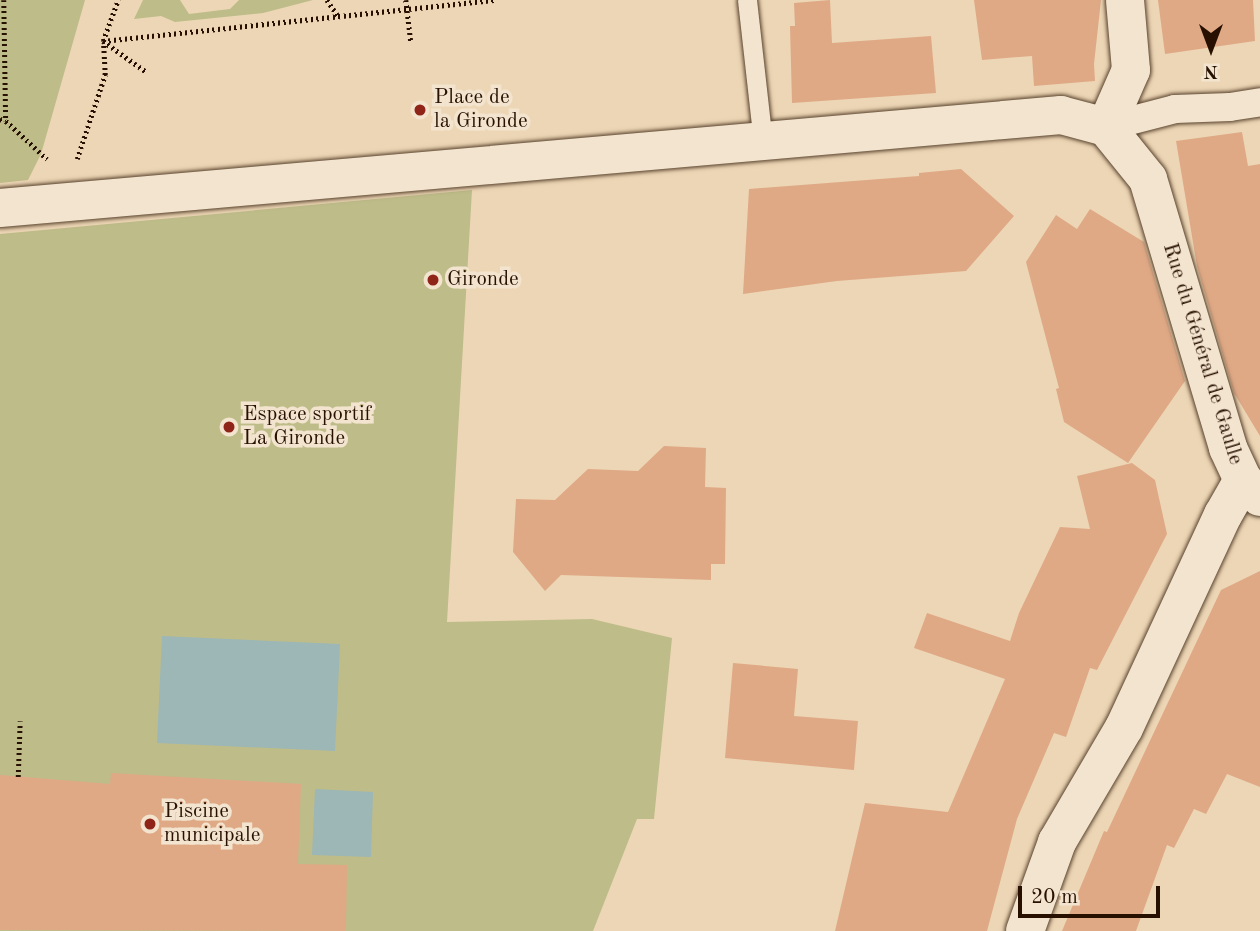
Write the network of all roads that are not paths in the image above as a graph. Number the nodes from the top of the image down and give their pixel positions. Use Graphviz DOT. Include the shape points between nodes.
graph roads {
  1 [pos="747,0"];
  2 [pos="1125,0"];
  3 [pos="1260,102"];
  4 [pos="1106,127"];
  5 [pos="763,142"];
  6 [pos="0,208"];
  7 [pos="1251,489"];
  8 [pos="1026,931"];
  1 -- 5 [label="lane"];
  2 -- 4 [label="street" via="1131,70"];
  3 -- 4 [label="street" via="1175,109"];
  4 -- 5 [label="street" via="1062,115"];
  4 -- 7 [label="street, Rue du Général de Gaulle" via="1148,179 1228,448"];
  5 -- 6 [label="street" via="67,191"];
  7 -- 8 [label="street, Rue du Général de Gaulle" via="1223,515 1124,727 1057,842"];
}
